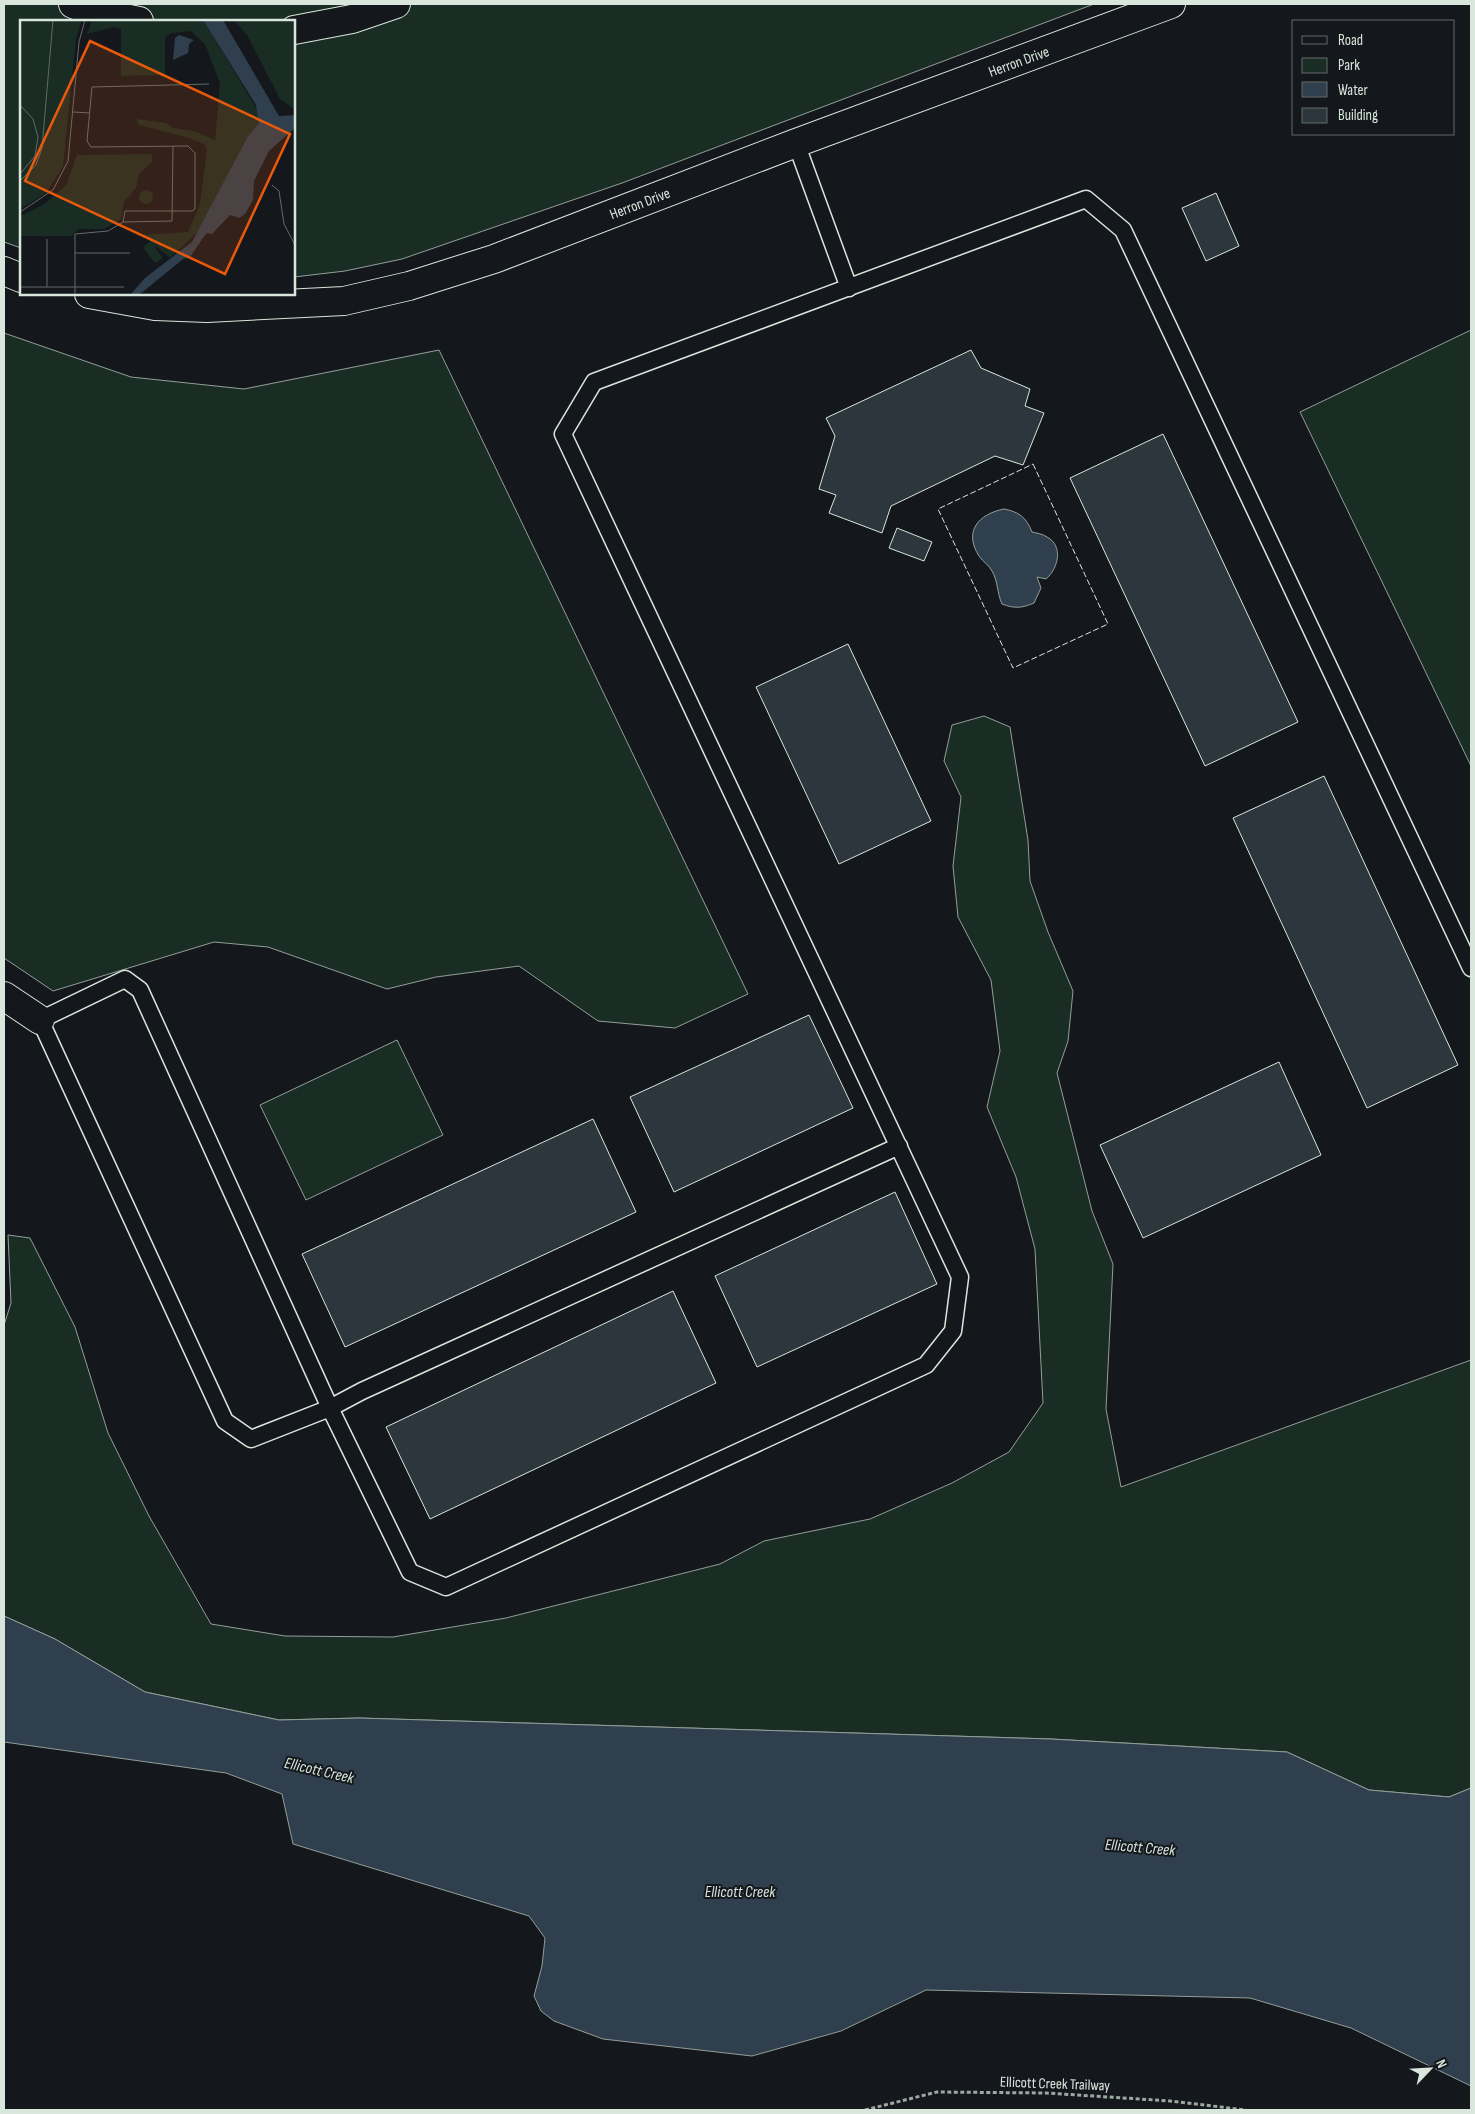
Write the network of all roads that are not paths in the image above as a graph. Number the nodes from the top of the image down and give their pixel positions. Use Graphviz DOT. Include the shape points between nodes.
graph roads {
  1 [pos="73,4"];
  2 [pos="396,4"];
  3 [pos="1170,4"];
  4 [pos="134,20"];
  5 [pos="295,30"];
  6 [pos="796,143"];
  7 [pos="4,271"];
  8 [pos="20,278"];
  9 [pos="849,288"];
  10 [pos="96,295"];
  11 [pos="1471,968"];
  12 [pos="4,996"];
  13 [pos="40,1020"];
  14 [pos="898,1146"];
  15 [pos="330,1408"];
  1 -- 4 [label="main road"];
  2 -- 5 [label="main road" via="352,19"];
  3 -- 6 [label="main road, Herron Drive"];
  6 -- 9 [label="lane"];
  6 -- 10 [label="main road, Herron Drive" via="477,265 344,301 207,308 156,306"];
  7 -- 8 [label="main road"];
  9 -- 11 [label="lane" via="1086,199 1123,230"];
  9 -- 14 [label="lane" via="594,382 563,434"];
  12 -- 13 [label="main road"];
  13 -- 15 [label="lane" via="226,1421 251,1439"];
  13 -- 15 [label="lane" via="125,979 140,990"];
  14 -- 15 [label="lane"];
  14 -- 15 [label="lane" via="960,1277 953,1331 926,1366 446,1587 410,1572"];
}
